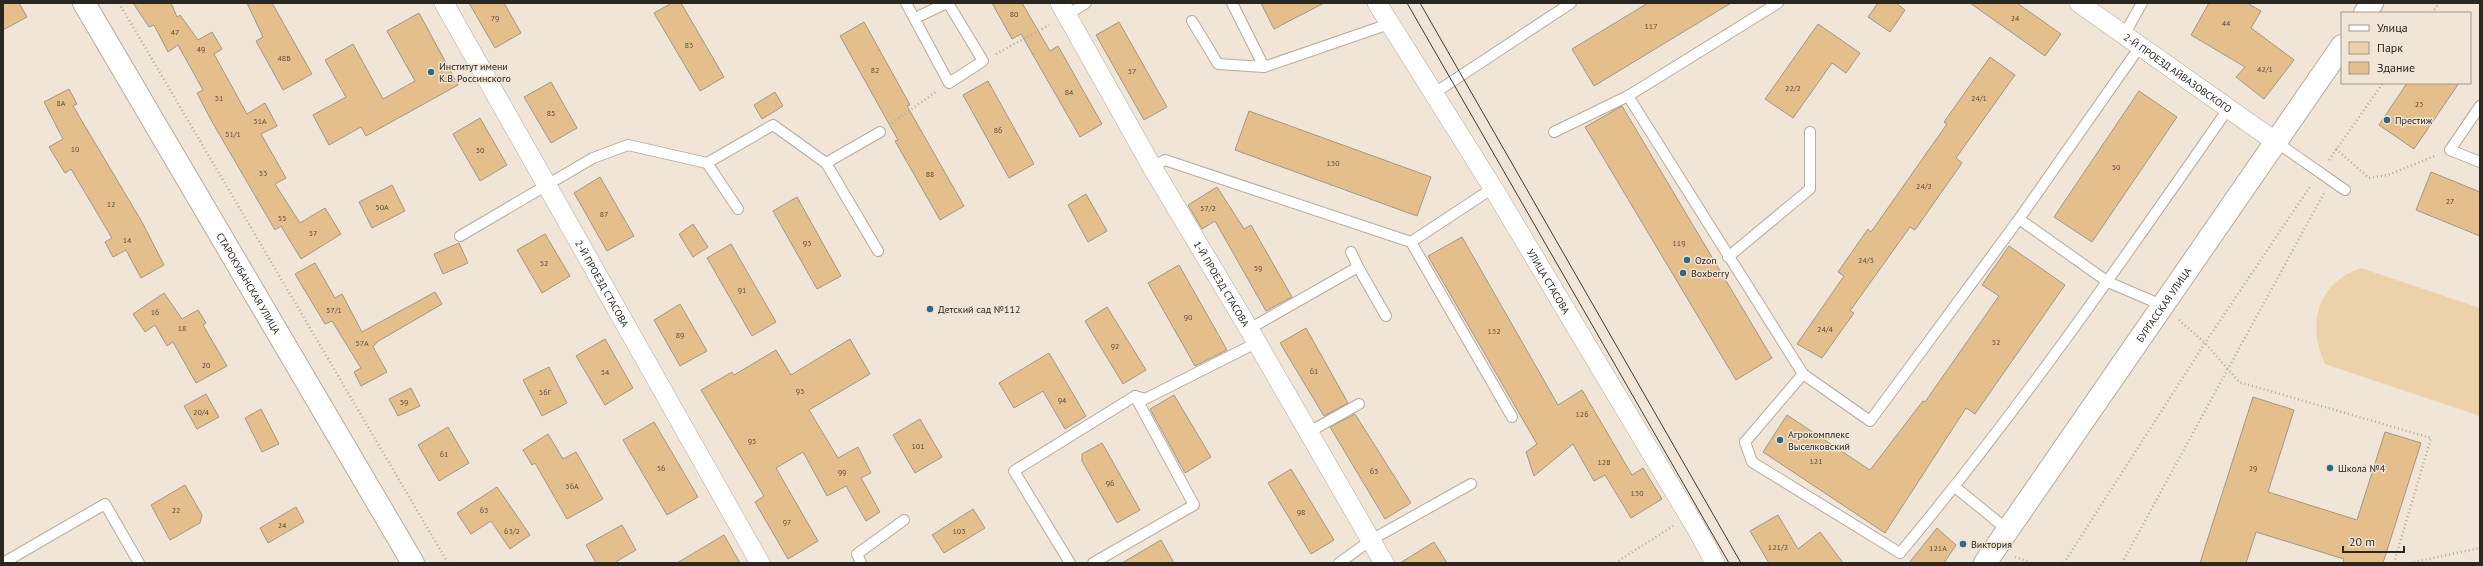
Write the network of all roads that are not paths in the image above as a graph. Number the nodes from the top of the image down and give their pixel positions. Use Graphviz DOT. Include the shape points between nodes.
graph roads {
  1 [pos="84,3"];
  2 [pos="444,3"];
  3 [pos="906,3"];
  4 [pos="947,3"];
  5 [pos="1086,3"];
  6 [pos="1232,3"];
  7 [pos="1377,3"];
  8 [pos="1571,3"];
  9 [pos="1778,3"];
  10 [pos="2079,3"];
  11 [pos="2142,3"];
  12 [pos="2372,3"];
  13 [pos="1064,9"];
  14 [pos="2366,12"];
  15 [pos="915,18"];
  16 [pos="1192,21"];
  17 [pos="1389,24"];
  18 [pos="2124,34"];
  19 [pos="2141,45"];
  20 [pos="2341,47"];
  21 [pos="1264,67"];
  22 [pos="1433,94"];
  23 [pos="1628,96"];
  24 [pos="2480,106"];
  25 [pos="2228,109"];
  26 [pos="880,132"];
  27 [pos="1554,132"];
  28 [pos="1810,132"];
  29 [pos="2276,142"];
  30 [pos="2480,162"];
  31 [pos="707,163"];
  32 [pos="826,163"];
  33 [pos="1152,167"];
  34 [pos="546,185"];
  35 [pos="1493,188"];
  36 [pos="2346,190"];
  37 [pos="738,209"];
  38 [pos="2019,219"];
  39 [pos="460,236"];
  40 [pos="1411,242"];
  41 [pos="878,252"];
  42 [pos="1351,252"];
  43 [pos="1728,257"];
  44 [pos="1358,268"];
  45 [pos="2108,282"];
  46 [pos="2164,306"];
  47 [pos="1386,316"];
  48 [pos="1252,336"];
  49 [pos="1803,374"];
  50 [pos="1135,396"];
  51 [pos="1359,404"];
  52 [pos="1512,417"];
  53 [pos="1309,432"];
  54 [pos="1471,484"];
  55 [pos="1955,487"];
  56 [pos="904,520"];
  57 [pos="2009,531"];
  58 [pos="1371,540"];
  59 [pos="3,563"];
  60 [pos="139,563"];
  61 [pos="413,563"];
  62 [pos="760,563"];
  63 [pos="861,563"];
  64 [pos="1070,563"];
  65 [pos="1093,563"];
  66 [pos="1339,563"];
  67 [pos="1384,563"];
  68 [pos="1715,563"];
  69 [pos="1985,563"];
  1 -- 61 [label="street, СТАРОКУБАНСКАЯ УЛИЦА"];
  2 -- 34 [label="street, 2-Й ПРОЕЗД СТАСОВА"];
  3 -- 15 [label="lane"];
  4 -- 15 [label="lane"];
  4 -- 15 [label="lane" via="983,62 949,83"];
  5 -- 13 [label="lane"];
  6 -- 21 [label="lane"];
  7 -- 17 [label="street, УЛИЦА СТАСОВА"];
  8 -- 22 [label="lane"];
  9 -- 23 [label="lane"];
  10 -- 18 [label="street, 2-Й ПРОЕЗД АЙВАЗОВСКОГО"];
  11 -- 18 [label="lane"];
  12 -- 14 [label="street"];
  13 -- 33 [label="street, 1-Й ПРОЕЗД СТАСОВА"];
  16 -- 21 [label="lane" via="1218,64"];
  17 -- 21 [label="lane"];
  17 -- 22 [label="street, УЛИЦА СТАСОВА"];
  18 -- 19 [label="street, 2-Й ПРОЕЗД АЙВАЗОВСКОГО"];
  19 -- 25 [label="street, 2-Й ПРОЕЗД АЙВАЗОВСКОГО"];
  19 -- 38 [label="lane"];
  20 -- 29 [label="street, БУРГАССКАЯ УЛИЦА"];
  22 -- 35 [label="street, УЛИЦА СТАСОВА"];
  23 -- 27 [label="lane"];
  23 -- 43 [label="lane"];
  24 -- 30 [label="lane" via="2450,150"];
  25 -- 29 [label="street, 2-Й ПРОЕЗД АЙВАЗОВСКОГО"];
  25 -- 45 [label="lane"];
  26 -- 32 [label="lane"];
  28 -- 43 [label="lane" via="1810,188"];
  29 -- 36 [label="lane"];
  29 -- 46 [label="street, БУРГАССКАЯ УЛИЦА"];
  31 -- 32 [label="lane" via="773,125"];
  31 -- 34 [label="lane" via="628,144 593,158"];
  31 -- 37 [label="lane"];
  32 -- 41 [label="lane"];
  33 -- 40 [label="lane" via="1166,160"];
  33 -- 48 [label="street, 1-Й ПРОЕЗД СТАСОВА"];
  34 -- 39 [label="lane"];
  34 -- 62 [label="street, 2-Й ПРОЕЗД СТАСОВА"];
  35 -- 40 [label="lane"];
  35 -- 68 [label="street, УЛИЦА СТАСОВА"];
  38 -- 45 [label="lane"];
  38 -- 49 [label="lane" via="1870,421"];
  40 -- 52 [label="lane"];
  42 -- 44 [label="lane"];
  43 -- 49 [label="lane"];
  44 -- 47 [label="lane"];
  44 -- 48 [label="lane"];
  45 -- 46 [label="lane"];
  45 -- 55 [label="lane"];
  46 -- 57 [label="street, БУРГАССКАЯ УЛИЦА"];
  48 -- 50 [label="lane" via="1145,399"];
  48 -- 53 [label="street, 1-Й ПРОЕЗД СТАСОВА"];
  49 -- 55 [label="lane" via="1744,442 1752,462 1900,553"];
  50 -- 64 [label="lane" via="1014,471"];
  50 -- 65 [label="lane" via="1194,505"];
  51 -- 53 [label="lane"];
  53 -- 58 [label="street, 1-Й ПРОЕЗД СТАСОВА"];
  54 -- 58 [label="lane"];
  55 -- 57 [label="lane"];
  56 -- 63 [label="lane" via="857,554"];
  57 -- 69 [label="street, БУРГАССКАЯ УЛИЦА"];
  58 -- 66 [label="lane"];
  58 -- 67 [label="street, 1-Й ПРОЕЗД СТАСОВА"];
  59 -- 60 [label="lane" via="105,504"];
}
